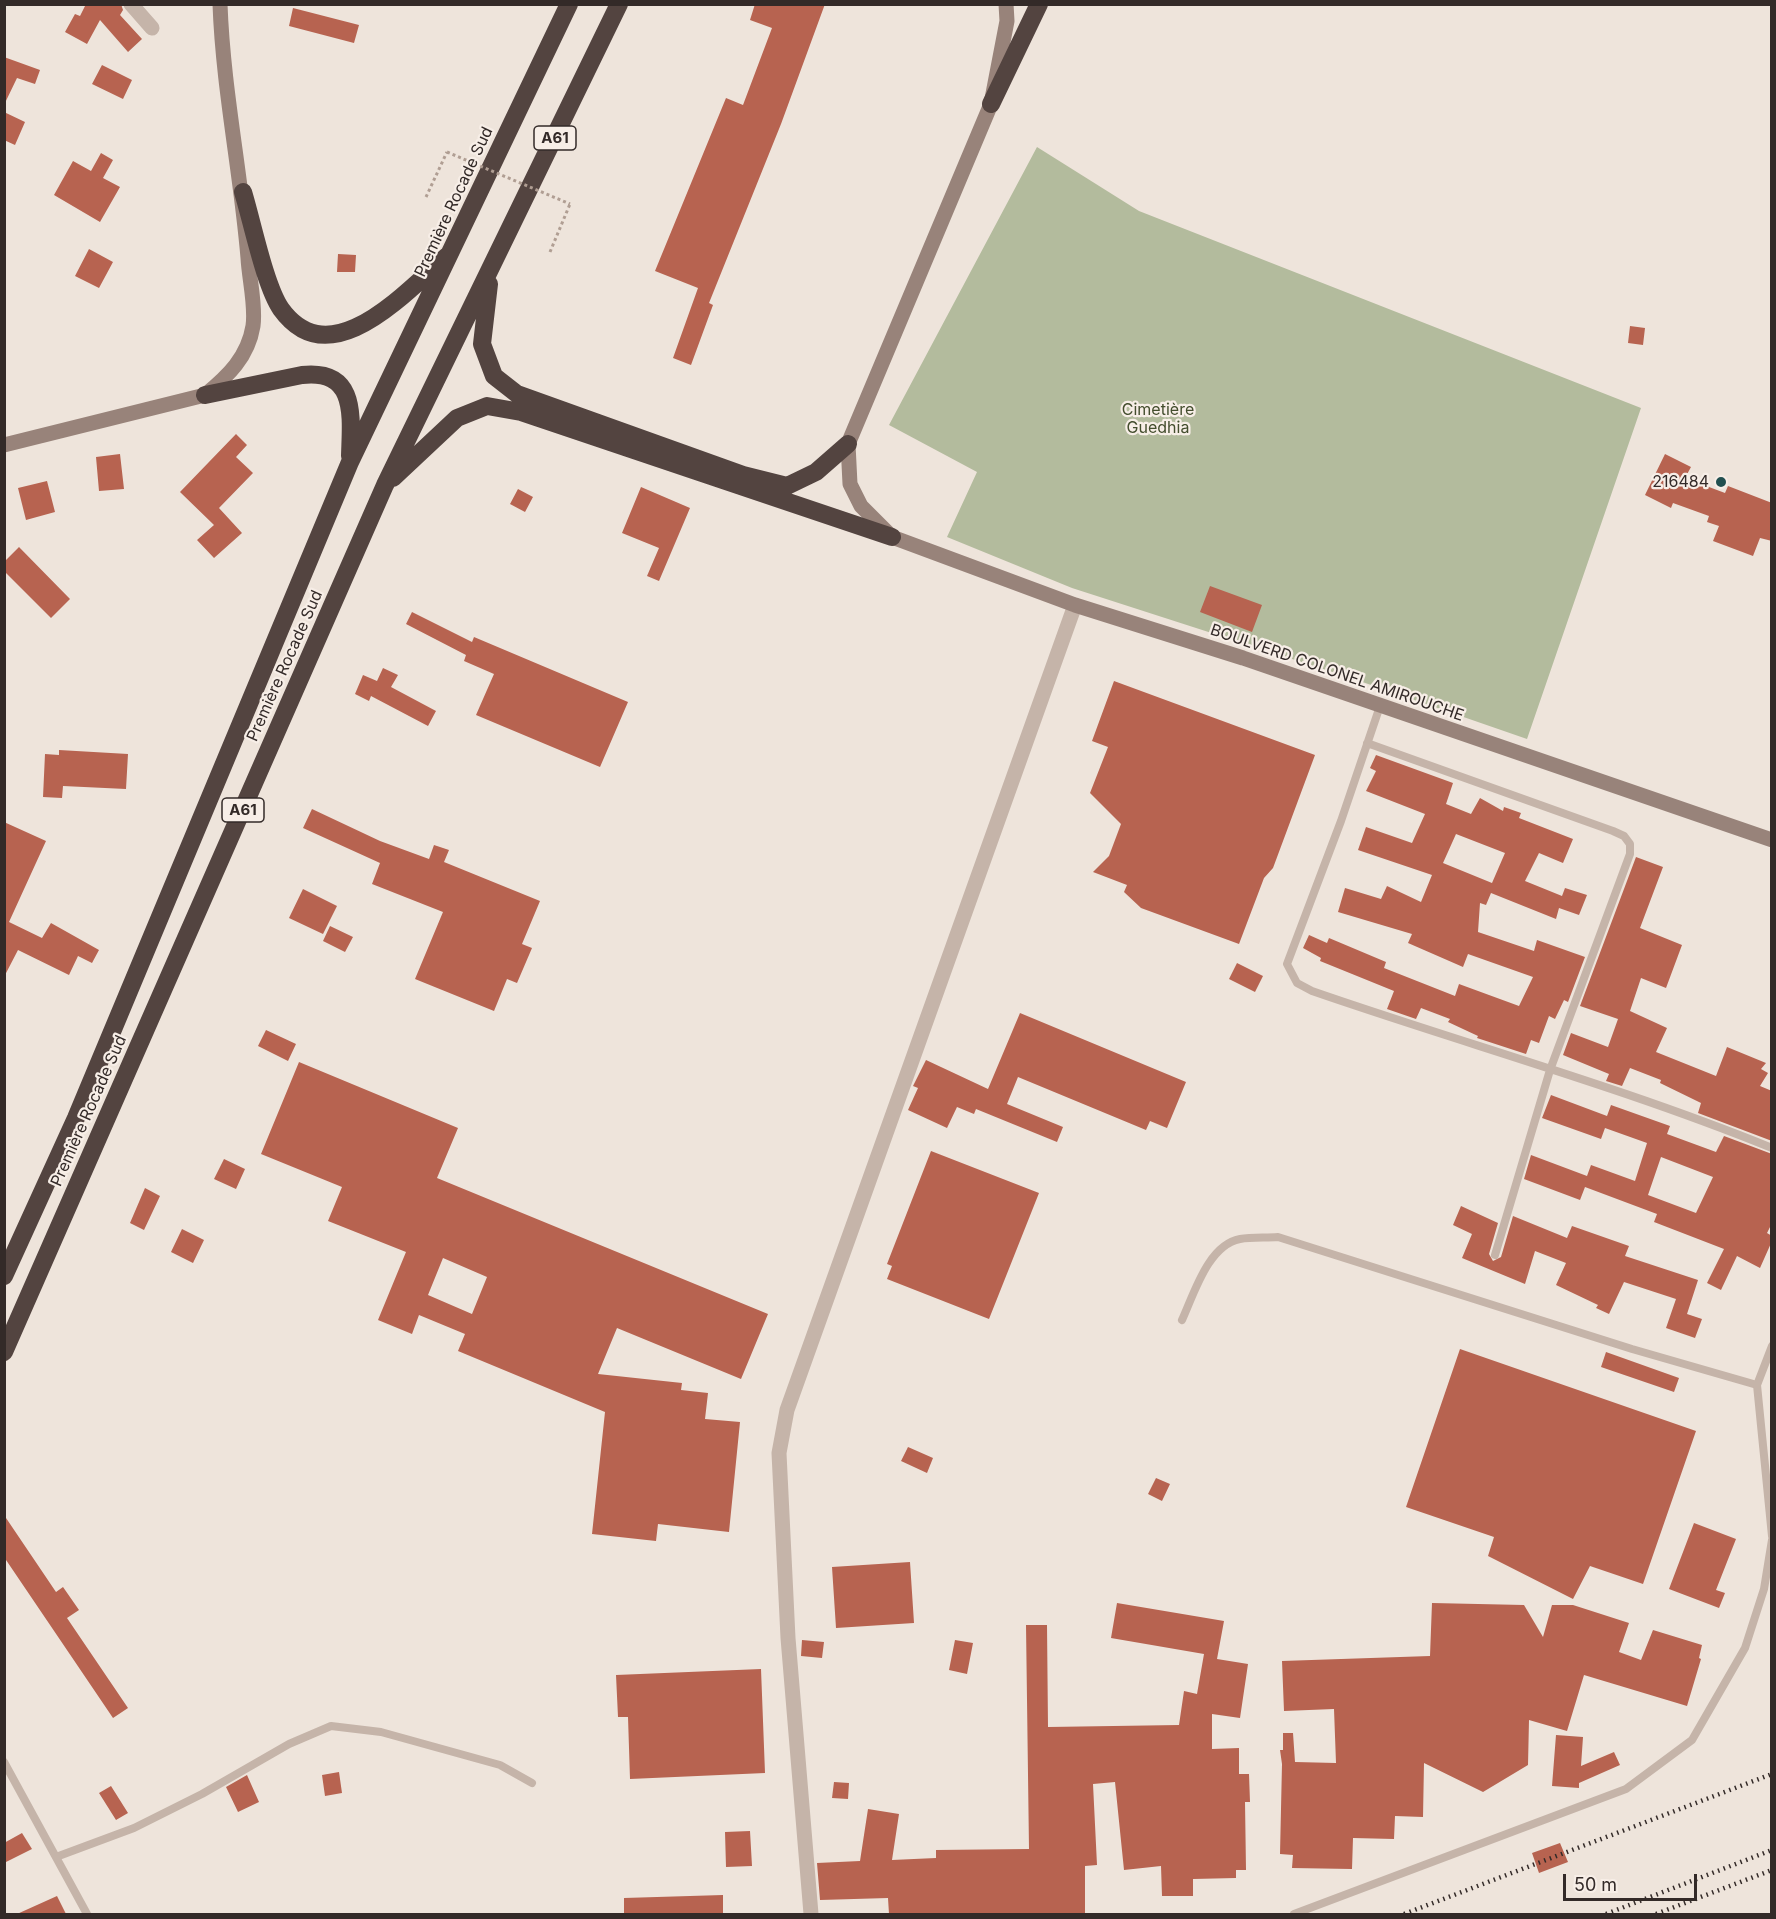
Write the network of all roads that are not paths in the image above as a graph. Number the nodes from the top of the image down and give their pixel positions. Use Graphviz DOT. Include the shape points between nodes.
graph roads {
  1 [pos="131,4"];
  2 [pos="220,4"];
  3 [pos="569,4"];
  4 [pos="619,4"];
  5 [pos="1006,4"];
  6 [pos="1039,4"];
  7 [pos="152,28"];
  8 [pos="991,104"];
  9 [pos="243,192"];
  10 [pos="453,250"];
  11 [pos="490,272"];
  12 [pos="205,395"];
  13 [pos="848,444"];
  14 [pos="4,445"];
  15 [pos="350,462"];
  16 [pos="385,485"];
  17 [pos="892,537"];
  18 [pos="1075,605"];
  19 [pos="1380,706"];
  20 [pos="1367,743"];
  21 [pos="1772,840"];
  22 [pos="1550,1070"];
  23 [pos="1772,1148"];
  24 [pos="1495,1255"];
  25 [pos="4,1276"];
  26 [pos="1182,1320"];
  27 [pos="1772,1346"];
  28 [pos="4,1352"];
  29 [pos="1757,1385"];
  30 [pos="1772,1536"];
  31 [pos="1772,1540"];
  32 [pos="4,1762"];
  33 [pos="532,1783"];
  34 [pos="56,1857"];
  35 [pos="87,1914"];
  36 [pos="811,1914"];
  37 [pos="1294,1914"];
  1 -- 7 [label="street"];
  2 -- 9 [label="main road" via="224,65"];
  3 -- 10 [label="highway, Première Rocade Sud / A61"];
  4 -- 11 [label="highway, Première Rocade Sud / A61"];
  5 -- 8 [label="main road" via="1007,21"];
  6 -- 8 [label="highway"];
  8 -- 13 [label="main road"];
  9 -- 10 [label="highway" via="281,309 314,333 332,335 372,320"];
  9 -- 12 [label="main road" via="253,325 239,363"];
  10 -- 15 [label="highway, Première Rocade Sud / A61"];
  11 -- 13 [label="highway" via="482,344 494,376 517,394 743,475 786,486 816,472"];
  11 -- 16 [label="highway, Première Rocade Sud / A61"];
  12 -- 14 [label="main road"];
  12 -- 15 [label="highway" via="302,375 330,377 349,398"];
  13 -- 17 [label="main road" via="850,484 861,506"];
  15 -- 25 [label="highway, Première Rocade Sud / A61" via="76,1118"];
  16 -- 17 [label="highway" via="457,418 487,406 521,412"];
  16 -- 28 [label="highway, Première Rocade Sud / A61"];
  17 -- 18 [label="main road, BOULVERD COLONEL AMIROUCHE"];
  18 -- 19 [label="main road, BOULVERD COLONEL AMIROUCHE"];
  18 -- 36 [label="street" via="781,1435 788,1638"];
  19 -- 20 [label="lane"];
  19 -- 21 [label="main road, BOULVERD COLONEL AMIROUCHE"];
  20 -- 22 [label="lane" via="1613,831 1630,843 1630,854"];
  20 -- 22 [label="lane" via="1287,964 1291,975 1311,992"];
  22 -- 23 [label="lane" via="1703,1120"];
  22 -- 24 [label="lane"];
  26 -- 29 [label="lane" via="1209,1264 1222,1248 1238,1239 1278,1238"];
  27 -- 29 [label="lane"];
  29 -- 30 [label="lane"];
  31 -- 37 [label="lane" via="1764,1589 1745,1648 1692,1740 1626,1789"];
  32 -- 34 [label="lane"];
  33 -- 34 [label="lane" via="500,1765 381,1732 331,1726 289,1744 134,1828"];
  34 -- 35 [label="lane"];
}
